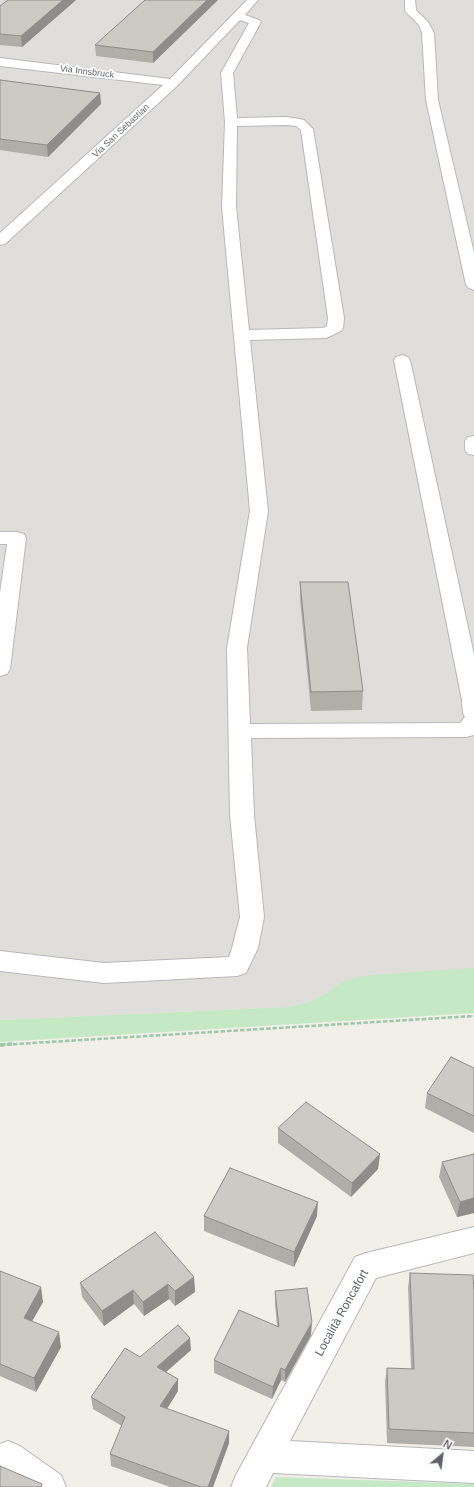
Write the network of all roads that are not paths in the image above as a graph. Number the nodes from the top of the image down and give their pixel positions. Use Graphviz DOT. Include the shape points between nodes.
graph roads {
  1 [pos="253,0"];
  2 [pos="410,0"];
  3 [pos="238,16"];
  4 [pos="0,62"];
  5 [pos="173,83"];
  6 [pos="231,122"];
  7 [pos="0,241"];
  8 [pos="474,285"];
  9 [pos="241,335"];
  10 [pos="402,360"];
  11 [pos="474,441"];
  12 [pos="474,450"];
  13 [pos="0,538"];
  14 [pos="0,669"];
  15 [pos="474,714"];
  16 [pos="474,721"];
  17 [pos="240,731"];
  18 [pos="0,961"];
  19 [pos="474,1240"];
  20 [pos="265,1456"];
  21 [pos="0,1461"];
  22 [pos="474,1467"];
  23 [pos="49,1487"];
  24 [pos="248,1487"];
  1 -- 3 [label="street, Via San Sebastian"];
  2 -- 8 [label="street" via="411,11 424,24 428,33 432,100"];
  3 -- 5 [label="street, Via San Sebastian"];
  3 -- 6 [label="street" via="254,22 227,74"];
  4 -- 5 [label="street, Via Innsbruck"];
  5 -- 7 [label="street, Via San Sebastian"];
  6 -- 9 [label="street" via="228,207"];
  6 -- 9 [label="street" via="286,121 300,123 307,128 336,318 335,328 326,333"];
  9 -- 17 [label="street" via="259,510 237,648"];
  10 -- 15 [label="street"];
  11 -- 12 [label="street"];
  13 -- 14 [label="street" via="17,538"];
  16 -- 17 [label="street" via="466,730"];
  17 -- 18 [label="street" via="242,815 252,917 245,948 237,966 104,973"];
  19 -- 20 [label="street, Località Roncafort" via="366,1267"];
  20 -- 22 [label="street"];
  20 -- 24 [label="street, Località Roncafort"];
  21 -- 23 [label="street" via="8,1458"];
}
